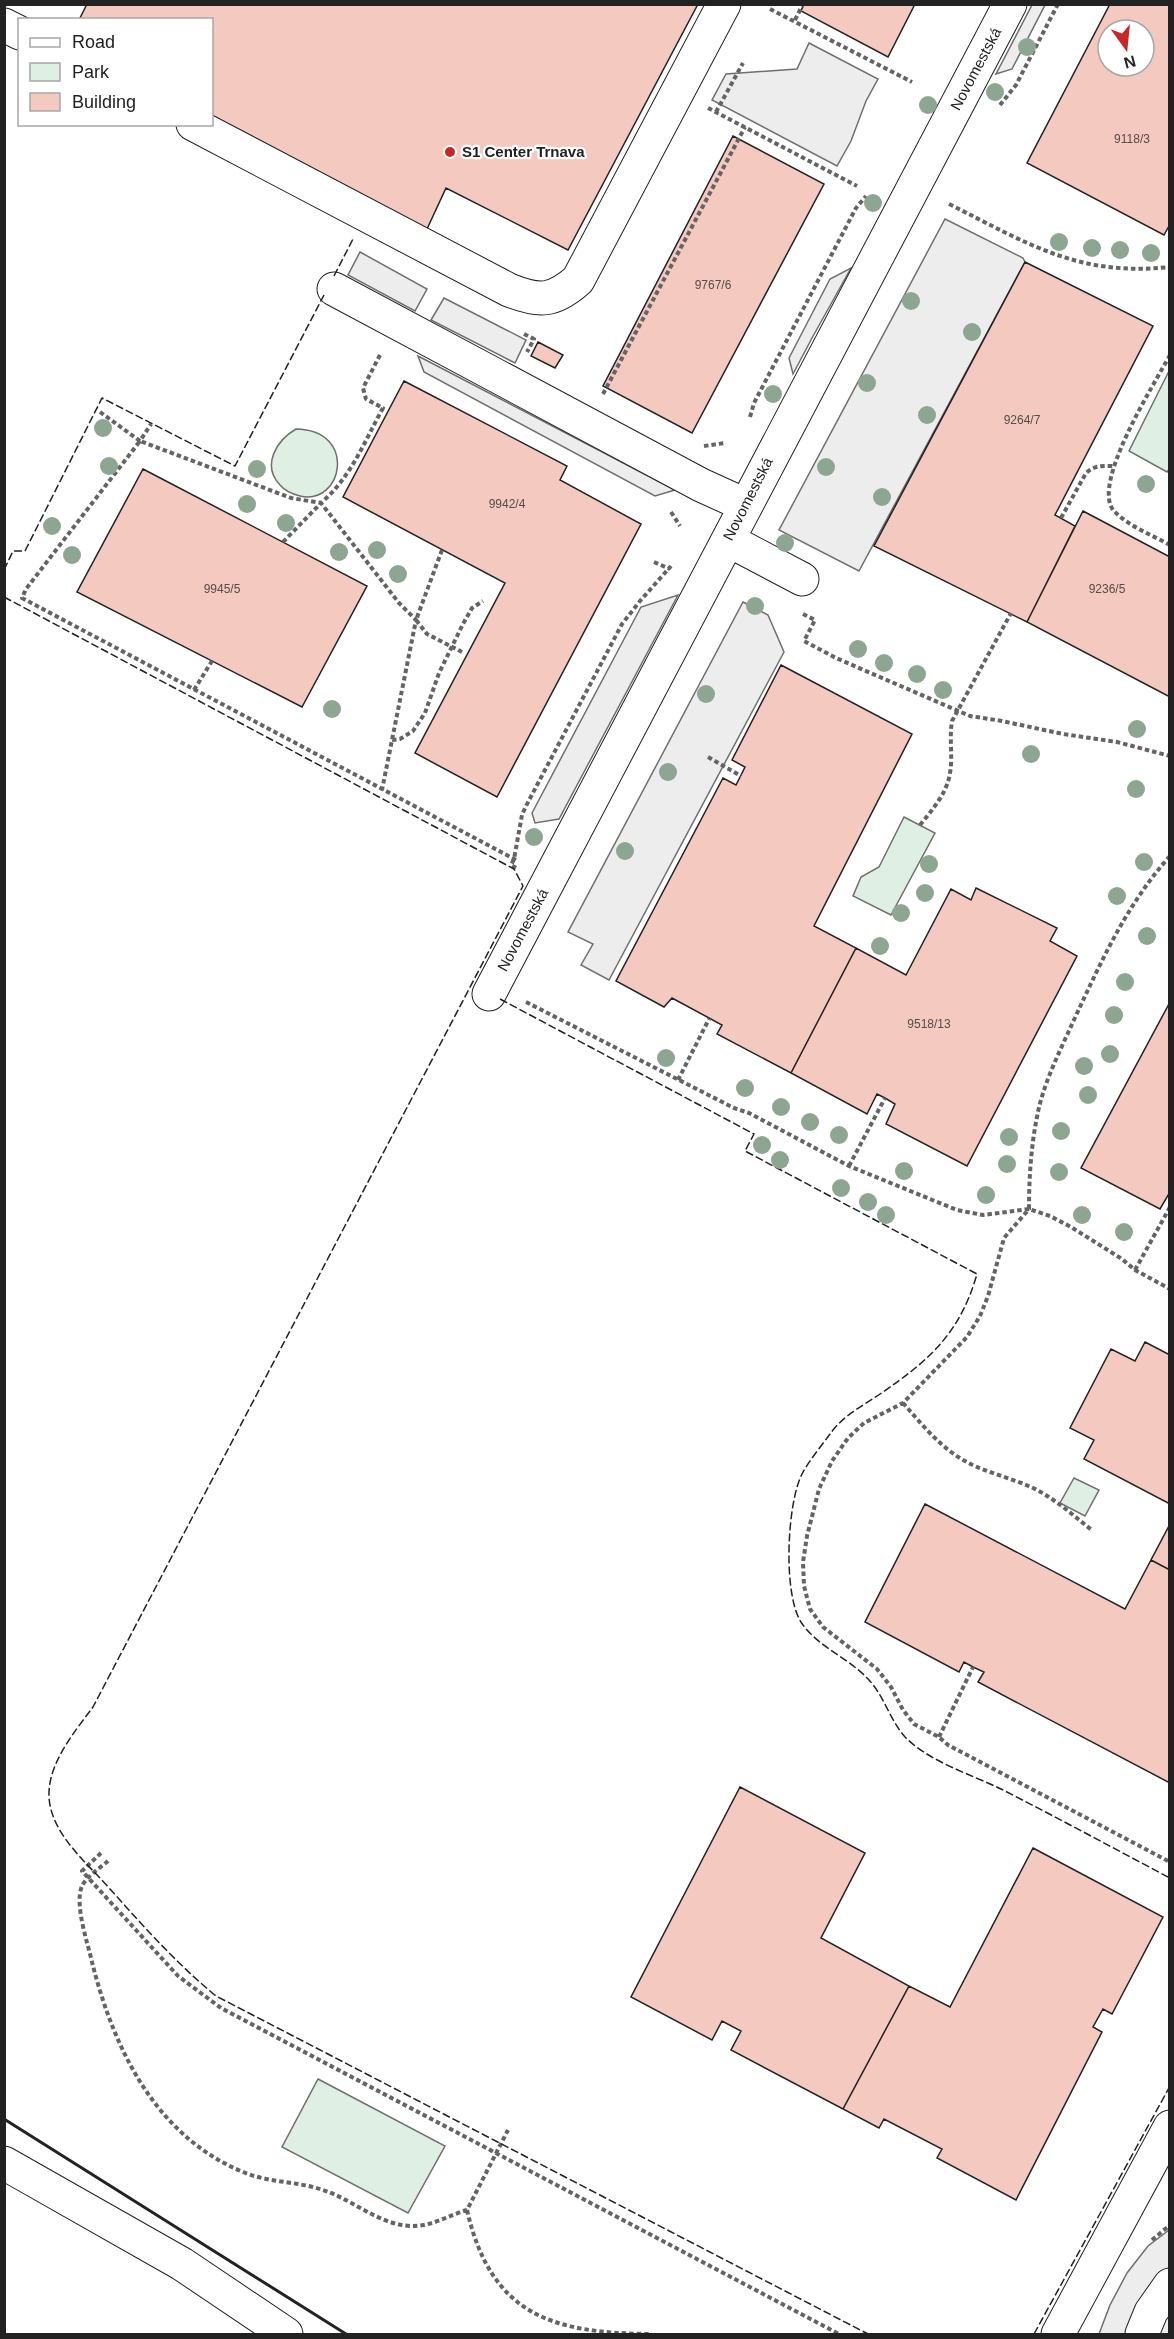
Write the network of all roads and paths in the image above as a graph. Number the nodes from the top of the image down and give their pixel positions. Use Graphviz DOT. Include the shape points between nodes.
graph roads {
  1 [pos="724,4"];
  2 [pos="803,4"];
  3 [pos="1010,4"];
  4 [pos="1058,4"];
  5 [pos="770,9"];
  6 [pos="795,20"];
  7 [pos="4,26"];
  8 [pos="18,32"];
  9 [pos="743,63"];
  10 [pos="912,82"];
  11 [pos="699,103"];
  12 [pos="716,112"];
  13 [pos="993,112"];
  14 [pos="197,126"];
  15 [pos="745,127"];
  16 [pos="857,186"];
  17 [pos="949,204"];
  18 [pos="1170,267"];
  19 [pos="334,289"];
  20 [pos="523,333"];
  21 [pos="1170,355"];
  22 [pos="390,359"];
  23 [pos="523,360"];
  24 [pos="600,400"];
  25 [pos="100,412"];
  26 [pos="151,424"];
  27 [pos="140,441"];
  28 [pos="724,442"];
  29 [pos="694,445"];
  30 [pos="1113,466"];
  31 [pos="321,503"];
  32 [pos="745,505"];
  33 [pos="669,509"];
  34 [pos="1061,518"];
  35 [pos="681,526"];
  36 [pos="728,540"];
  37 [pos="283,542"];
  38 [pos="1170,545"];
  39 [pos="442,550"];
  40 [pos="675,562"];
  41 [pos="802,579"];
  42 [pos="483,601"];
  43 [pos="797,612"];
  44 [pos="1011,613"];
  45 [pos="416,620"];
  46 [pos="452,647"];
  47 [pos="462,652"];
  48 [pos="212,660"];
  49 [pos="194,690"];
  50 [pos="957,711"];
  51 [pos="392,740"];
  52 [pos="1170,756"];
  53 [pos="708,757"];
  54 [pos="741,776"];
  55 [pos="382,790"];
  56 [pos="920,825"];
  57 [pos="493,849"];
  58 [pos="1170,856"];
  59 [pos="547,885"];
  60 [pos="532,994"];
  61 [pos="504,996"];
  62 [pos="527,1003"];
  63 [pos="710,1019"];
  64 [pos="678,1080"];
  65 [pos="885,1098"];
  66 [pos="849,1166"];
  67 [pos="1170,1208"];
  68 [pos="1029,1209"];
  69 [pos="1135,1270"];
  70 [pos="1170,1289"];
  71 [pos="903,1403"];
  72 [pos="1094,1531"];
  73 [pos="973,1666"];
  74 [pos="939,1737"];
  75 [pos="101,1853"];
  76 [pos="108,1861"];
  77 [pos="1170,1862"];
  78 [pos="89,1879"];
  79 [pos="1170,2127"];
  80 [pos="508,2130"];
  81 [pos="496,2154"];
  82 [pos="4,2163"];
  83 [pos="467,2210"];
  84 [pos="1170,2285"];
  85 [pos="286,2334"];
  86 [pos="650,2334"];
  87 [pos="840,2334"];
  88 [pos="1058,2334"];
  89 [pos="1142,2334"];
  1 -- 14 [label="street" via="578,280 548,299 529,298 509,290"];
  2 -- 6 [label="path"];
  3 -- 32 [label="street, Novomestská"];
  4 -- 13 [label="path" via="1016,85"];
  5 -- 6 [label="path"];
  6 -- 10 [label="path"];
  7 -- 8 [label="street"];
  9 -- 12 [label="path"];
  11 -- 12 [label="path"];
  12 -- 15 [label="path"];
  15 -- 16 [label="path"];
  15 -- 24 [label="path"];
  17 -- 18 [label="path" via="1055,256 1131,270"];
  19 -- 32 [label="street"];
  20 -- 23 [label="path" via="534,339"];
  21 -- 30 [label="path"];
  22 -- 31 [label="path" via="381,354 363,388 366,399 383,408 338,488"];
  25 -- 27 [label="path"];
  26 -- 27 [label="path"];
  27 -- 31 [label="path" via="291,498"];
  27 -- 49 [label="path" via="22,598"];
  28 -- 29 [label="path"];
  30 -- 34 [label="path" via="1100,465 1086,473"];
  30 -- 38 [label="path" via="1108,483 1112,510"];
  31 -- 37 [label="path"];
  31 -- 45 [label="path"];
  32 -- 36 [label="street, Novomestská"];
  33 -- 35 [label="path"];
  36 -- 41 [label="street"];
  36 -- 59 [label="street, Novomestská"];
  39 -- 45 [label="path"];
  40 -- 59 [label="path" via="622,624 522,815 511,865"];
  42 -- 46 [label="path" via="472,608"];
  43 -- 50 [label="path" via="815,620 804,641"];
  44 -- 50 [label="path"];
  45 -- 46 [label="path" via="427,634"];
  45 -- 51 [label="path"];
  46 -- 47 [label="path"];
  46 -- 51 [label="path" via="425,713 413,731"];
  48 -- 49 [label="path"];
  49 -- 55 [label="path"];
  50 -- 52 [label="path"];
  50 -- 56 [label="path" via="949,735 950,772 946,789"];
  51 -- 55 [label="path"];
  53 -- 54 [label="path"];
  55 -- 57 [label="path"];
  58 -- 68 [label="path" via="1142,889 1117,931 1042,1094 1035,1126"];
  59 -- 61 [label="street, Novomestská"];
  60 -- 62 [label="path"];
  61 -- 62 [label="path"];
  62 -- 64 [label="path"];
  63 -- 64 [label="path"];
  64 -- 66 [label="path"];
  65 -- 66 [label="path"];
  66 -- 68 [label="path" via="957,1210 983,1215"];
  67 -- 69 [label="path"];
  68 -- 69 [label="path" via="1071,1227"];
  68 -- 71 [label="path" via="1004,1238 988,1296 967,1337"];
  69 -- 70 [label="path"];
  71 -- 72 [label="path" via="944,1447 960,1458 1037,1490"];
  71 -- 74 [label="path" via="864,1424 832,1461 812,1510 803,1562 804,1586 810,1609 823,1627 877,1669 914,1724"];
  73 -- 74 [label="path"];
  74 -- 77 [label="path" via="948,1746"];
  75 -- 78 [label="path" via="82,1871"];
  76 -- 78 [label="path"];
  78 -- 81 [label="path" via="178,1976 213,2002"];
  78 -- 83 [label="path" via="82,1885 81,1909 106,2012 133,2072 177,2130 218,2160 245,2173 320,2188 395,2225 423,2225"];
  79 -- 88 [label="street"];
  80 -- 81 [label="path"];
  81 -- 83 [label="path"];
  81 -- 87 [label="path"];
  82 -- 85 [label="street" via="182,2264"];
  83 -- 86 [label="path" via="483,2260 519,2304 547,2320 584,2330"];
  84 -- 89 [label="street" via="1151,2312"];
}
